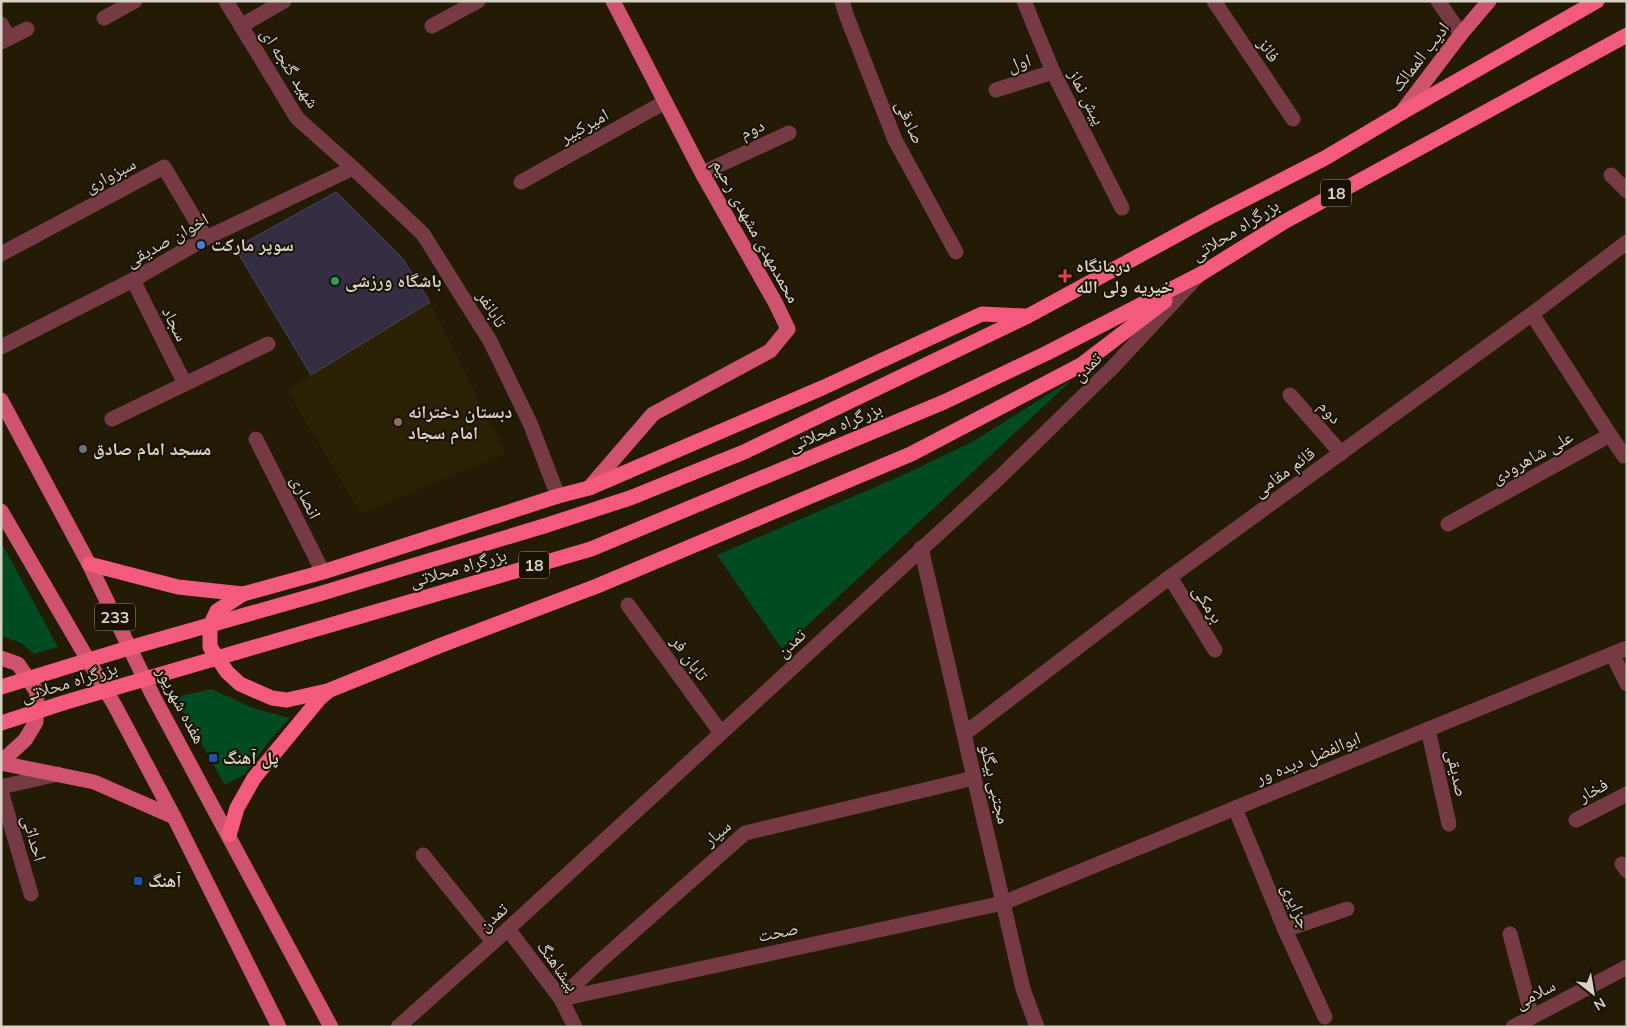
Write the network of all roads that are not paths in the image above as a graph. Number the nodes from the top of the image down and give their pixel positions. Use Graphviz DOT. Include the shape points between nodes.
graph roads {
  1 [pos="135,1"];
  2 [pos="226,1"];
  3 [pos="284,1"];
  4 [pos="478,1"];
  5 [pos="613,1"];
  6 [pos="842,1"];
  7 [pos="1024,1"];
  8 [pos="1214,1"];
  9 [pos="1438,1"];
  10 [pos="1490,1"];
  11 [pos="1597,1"];
  12 [pos="104,18"];
  13 [pos="1,24"];
  14 [pos="241,26"];
  15 [pos="432,26"];
  16 [pos="27,29"];
  17 [pos="1461,34"];
  18 [pos="1627,35"];
  19 [pos="5,40"];
  20 [pos="1053,72"];
  21 [pos="996,90"];
  22 [pos="665,102"];
  23 [pos="1401,113"];
  24 [pos="1293,119"];
  25 [pos="789,133"];
  26 [pos="353,168"];
  27 [pos="702,173"];
  28 [pos="1611,175"];
  29 [pos="521,182"];
  30 [pos="1627,191"];
  31 [pos="1122,208"];
  32 [pos="206,238"];
  33 [pos="1627,242"];
  34 [pos="956,252"];
  35 [pos="1,254"];
  36 [pos="1199,275"];
  37 [pos="133,280"];
  38 [pos="1532,314"];
  39 [pos="1028,316"];
  40 [pos="268,344"];
  41 [pos="1,347"];
  42 [pos="185,384"];
  43 [pos="1290,395"];
  44 [pos="1,400"];
  45 [pos="112,419"];
  46 [pos="1610,435"];
  47 [pos="256,439"];
  48 [pos="1341,453"];
  49 [pos="1627,455"];
  50 [pos="589,488"];
  51 [pos="558,496"];
  52 [pos="1,511"];
  53 [pos="1448,524"];
  54 [pos="921,548"];
  55 [pos="89,564"];
  56 [pos="323,572"];
  57 [pos="1170,577"];
  58 [pos="243,594"];
  59 [pos="628,605"];
  60 [pos="1627,648"];
  61 [pos="1215,650"];
  62 [pos="1612,654"];
  63 [pos="1,658"];
  64 [pos="1627,684"];
  65 [pos="1,687"];
  66 [pos="330,690"];
  67 [pos="1,723"];
  68 [pos="1428,729"];
  69 [pos="721,733"];
  70 [pos="964,734"];
  71 [pos="1,763"];
  72 [pos="58,774"];
  73 [pos="974,778"];
  74 [pos="1,787"];
  75 [pos="1,791"];
  76 [pos="1627,794"];
  77 [pos="1235,808"];
  78 [pos="174,817"];
  79 [pos="1576,820"];
  80 [pos="1449,824"];
  81 [pos="229,835"];
  82 [pos="423,855"];
  83 [pos="31,894"];
  84 [pos="1003,902"];
  85 [pos="1347,909"];
  86 [pos="508,929"];
  87 [pos="1285,930"];
  88 [pos="1510,934"];
  89 [pos="493,942"];
  90 [pos="1627,967"];
  91 [pos="561,998"];
  92 [pos="1325,1017"];
  93 [pos="1532,1017"];
  94 [pos="279,1027"];
  95 [pos="331,1027"];
  96 [pos="398,1027"];
  97 [pos="575,1027"];
  98 [pos="1037,1027"];
  99 [pos="1513,1027"];
  1 -- 12 [label="street"];
  2 -- 14 [label="street, شهید گنجه ای"];
  3 -- 14 [label="street"];
  4 -- 15 [label="street"];
  5 -- 22 [label="main road, محمدمهدی مشهدی رحیم"];
  6 -- 34 [label="street, صادقی" via="895,140"];
  7 -- 20 [label="street, پیش نماز"];
  8 -- 24 [label="street, فائز"];
  9 -- 17 [label="street"];
  10 -- 17 [label="main road, ادیب الممالک"];
  11 -- 23 [label="highway, بزرگراه محلاتی / 18"];
  13 -- 19 [label="street"];
  14 -- 26 [label="street, شهید گنجه ای" via="297,118"];
  16 -- 19 [label="street"];
  17 -- 23 [label="main road, ادیب الممالک"];
  18 -- 36 [label="highway, بزرگراه محلاتی / 18" via="1284,222"];
  20 -- 21 [label="street, اول"];
  20 -- 31 [label="street, پیش نماز"];
  22 -- 27 [label="main road, محمدمهدی مشهدی رحیم"];
  22 -- 29 [label="street, امیرکبیر"];
  23 -- 39 [label="highway, بزرگراه محلاتی / 18" via="1325,158"];
  25 -- 27 [label="street, دوم"];
  26 -- 32 [label="street, اخوان صدیقی"];
  26 -- 51 [label="street, تابانفر" via="422,234 490,341 530,423"];
  27 -- 50 [label="main road, محمدمهدی مشهدی رحیم" via="788,329 770,351 653,414"];
  28 -- 30 [label="street"];
  32 -- 35 [label="street, سبزواری" via="164,167"];
  32 -- 37 [label="street, اخوان صدیقی"];
  33 -- 38 [label="street, قائم مقامی"];
  36 -- 54 [label="street, تمدن" via="1106,374 1000,478"];
  36 -- 66 [label="highway" via="1080,365 911,454 597,586"];
  36 -- 67 [label="highway, بزرگراه محلاتی / 18" via="1047,354 944,402 591,549"];
  37 -- 41 [label="street, اخوان صدیقی"];
  37 -- 42 [label="street, سجاد"];
  38 -- 46 [label="street"];
  38 -- 48 [label="street, قائم مقامی"];
  39 -- 50 [label="highway" via="982,314"];
  39 -- 65 [label="highway, بزرگراه محلاتی / 18" via="744,452 630,498 328,592"];
  40 -- 42 [label="street"];
  42 -- 45 [label="street"];
  43 -- 48 [label="street, دوم"];
  44 -- 55 [label="main road, هفده شهریور / 233"];
  46 -- 49 [label="street" via="1624,456"];
  46 -- 53 [label="street, علی شاهرودی"];
  47 -- 56 [label="street, انصاری"];
  48 -- 57 [label="street, قائم مقامی"];
  50 -- 51 [label="highway"];
  51 -- 56 [label="highway"];
  52 -- 78 [label="main road, 233" via="115,706"];
  54 -- 69 [label="street, تمدن"];
  54 -- 70 [label="street, مجتبی بیگلو"];
  55 -- 58 [label="highway" via="178,587"];
  55 -- 81 [label="main road, هفده شهریور / 233" via="152,694"];
  56 -- 58 [label="highway"];
  57 -- 61 [label="street, برمکی"];
  57 -- 70 [label="street, قائم مقامی"];
  58 -- 66 [label="highway" via="217,611 210,626 210,648 227,672 240,684 272,698 287,700"];
  59 -- 69 [label="street, تابان فر"];
  60 -- 62 [label="street, ابوالفضل دیده ور"];
  62 -- 64 [label="street"];
  62 -- 68 [label="street, ابوالفضل دیده ور"];
  63 -- 71 [label="main road" via="18,664 37,692 36,722 25,740"];
  66 -- 81 [label="highway" via="254,778 237,808"];
  68 -- 77 [label="street, ابوالفضل دیده ور"];
  68 -- 80 [label="street, صدیقی"];
  69 -- 86 [label="street, تمدن"];
  70 -- 73 [label="street, مجتبی بیگلو"];
  71 -- 72 [label="main road"];
  72 -- 74 [label="street"];
  72 -- 78 [label="main road" via="94,782"];
  73 -- 84 [label="street, مجتبی بیگلو"];
  73 -- 91 [label="street, سیار" via="745,833"];
  75 -- 83 [label="street, احداثی"];
  76 -- 79 [label="street, فخار"];
  77 -- 84 [label="street, ابوالفضل دیده ور"];
  77 -- 87 [label="street, جزایری"];
  78 -- 94 [label="main road, 233"];
  81 -- 95 [label="main road, هفده شهریور / 233"];
  82 -- 89 [label="street"];
  84 -- 91 [label="street, صحت"];
  84 -- 98 [label="street, مجتبی بیگلو" via="1024,989"];
  85 -- 87 [label="street"];
  86 -- 89 [label="street, تمدن"];
  86 -- 91 [label="street, پیشاهنگ"];
  87 -- 92 [label="street, جزایری"];
  88 -- 93 [label="street"];
  89 -- 96 [label="street, تمدن"];
  90 -- 93 [label="street, سلامی"];
  91 -- 97 [label="street, پیشاهنگ"];
  93 -- 99 [label="street, سلامی"];
}
